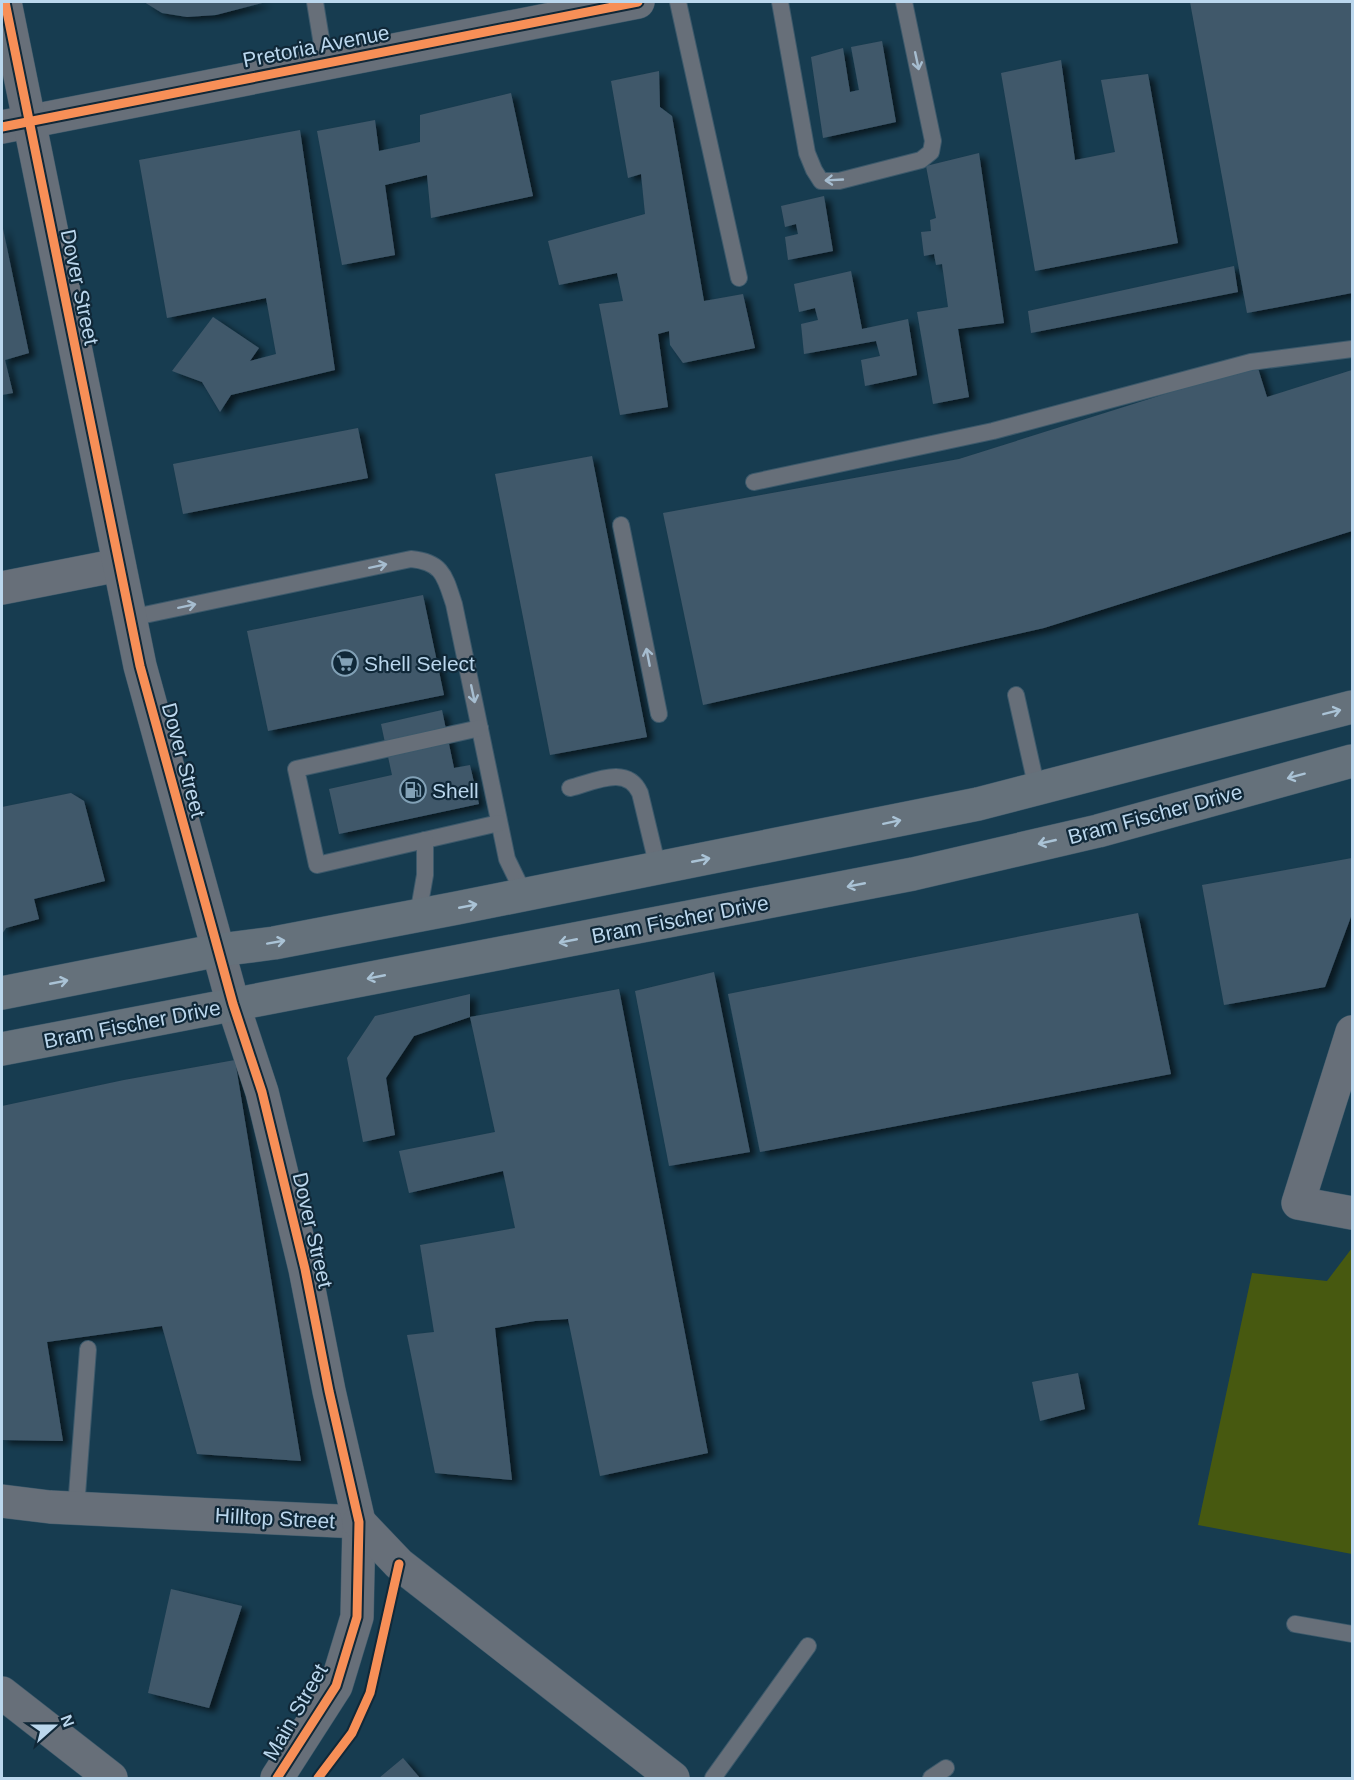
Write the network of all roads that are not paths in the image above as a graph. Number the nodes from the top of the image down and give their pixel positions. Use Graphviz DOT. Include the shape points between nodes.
graph roads {
  1 [pos="5,2"];
  2 [pos="315,2"];
  3 [pos="638,2"];
  4 [pos="678,2"];
  5 [pos="780,2"];
  6 [pos="904,2"];
  7 [pos="565,8"];
  8 [pos="325,63"];
  9 [pos="15,124"];
  10 [pos="739,278"];
  11 [pos="1353,349"];
  12 [pos="754,482"];
  13 [pos="621,525"];
  14 [pos="119,565"];
  15 [pos="2,588"];
  16 [pos="130,618"];
  17 [pos="1016,695"];
  18 [pos="1353,707"];
  19 [pos="659,714"];
  20 [pos="480,728"];
  21 [pos="1353,761"];
  22 [pos="570,788"];
  23 [pos="1037,789"];
  24 [pos="499,823"];
  25 [pos="425,840"];
  26 [pos="658,868"];
  27 [pos="524,894"];
  28 [pos="418,915"];
  29 [pos="219,950"];
  30 [pos="2,993"];
  31 [pos="233,1004"];
  32 [pos="1353,1032"];
  33 [pos="2,1049"];
  34 [pos="1353,1213"];
  35 [pos="88,1348"];
  36 [pos="2,1500"];
  37 [pos="76,1508"];
  38 [pos="359,1522"];
  39 [pos="1295,1624"];
  40 [pos="1353,1634"];
  41 [pos="808,1646"];
  42 [pos="2,1693"];
  43 [pos="946,1768"];
  44 [pos="111,1779"];
  45 [pos="277,1779"];
  46 [pos="673,1779"];
  47 [pos="713,1779"];
  48 [pos="931,1779"];
  1 -- 9 [label="street, Dover Street"];
  2 -- 8 [label="lane"];
  3 -- 7 [label="street, Pretoria Avenue"];
  4 -- 10 [label="lane"];
  6 -- 5 [label="lane, one-way" via="933,141 931,152 921,160 839,181 821,180 807,153"];
  7 -- 8 [label="street, Pretoria Avenue"];
  8 -- 9 [label="street, Pretoria Avenue"];
  9 -- 14 [label="street, Dover Street"];
  11 -- 12 [label="lane" via="1251,363 993,431"];
  19 -- 13 [label="lane, one-way"];
  14 -- 15 [label="street"];
  14 -- 16 [label="street, Dover Street"];
  16 -- 20 [label="lane, one-way" via="411,558 424,560 445,577"];
  16 -- 29 [label="street, Dover Street"];
  17 -- 23 [label="lane"];
  23 -- 18 [label="main road, one-way"];
  20 -- 24 [label="lane"];
  20 -- 25 [label="lane" via="296,769 317,865"];
  21 -- 31 [label="main road, Bram Fischer Drive, one-way" via="1098,831 913,874"];
  22 -- 26 [label="lane" via="621,776 630,779 640,793"];
  26 -- 23 [label="main road, one-way"];
  24 -- 25 [label="lane"];
  24 -- 27 [label="lane" via="507,859"];
  25 -- 28 [label="lane" via="425,875"];
  26 -- 27 [label="main road"];
  28 -- 27 [label="main road, one-way"];
  29 -- 28 [label="main road, one-way"];
  30 -- 29 [label="main road, one-way"];
  29 -- 31 [label="street, Dover Street"];
  31 -- 33 [label="main road, Bram Fischer Drive"];
  31 -- 38 [label="street, Dover Street" via="267,1114"];
  32 -- 34 [label="street" via="1298,1203"];
  35 -- 37 [label="lane"];
  36 -- 37 [label="street, Hilltop Street"];
  37 -- 38 [label="street, Hilltop Street"];
  38 -- 45 [label="street, Main Street" via="357,1617 336,1686"];
  38 -- 46 [label="street, Hilltop Street" via="399,1564"];
  39 -- 40 [label="lane"];
  41 -- 47 [label="lane"];
  42 -- 44 [label="street"];
  43 -- 48 [label="lane"];
}
